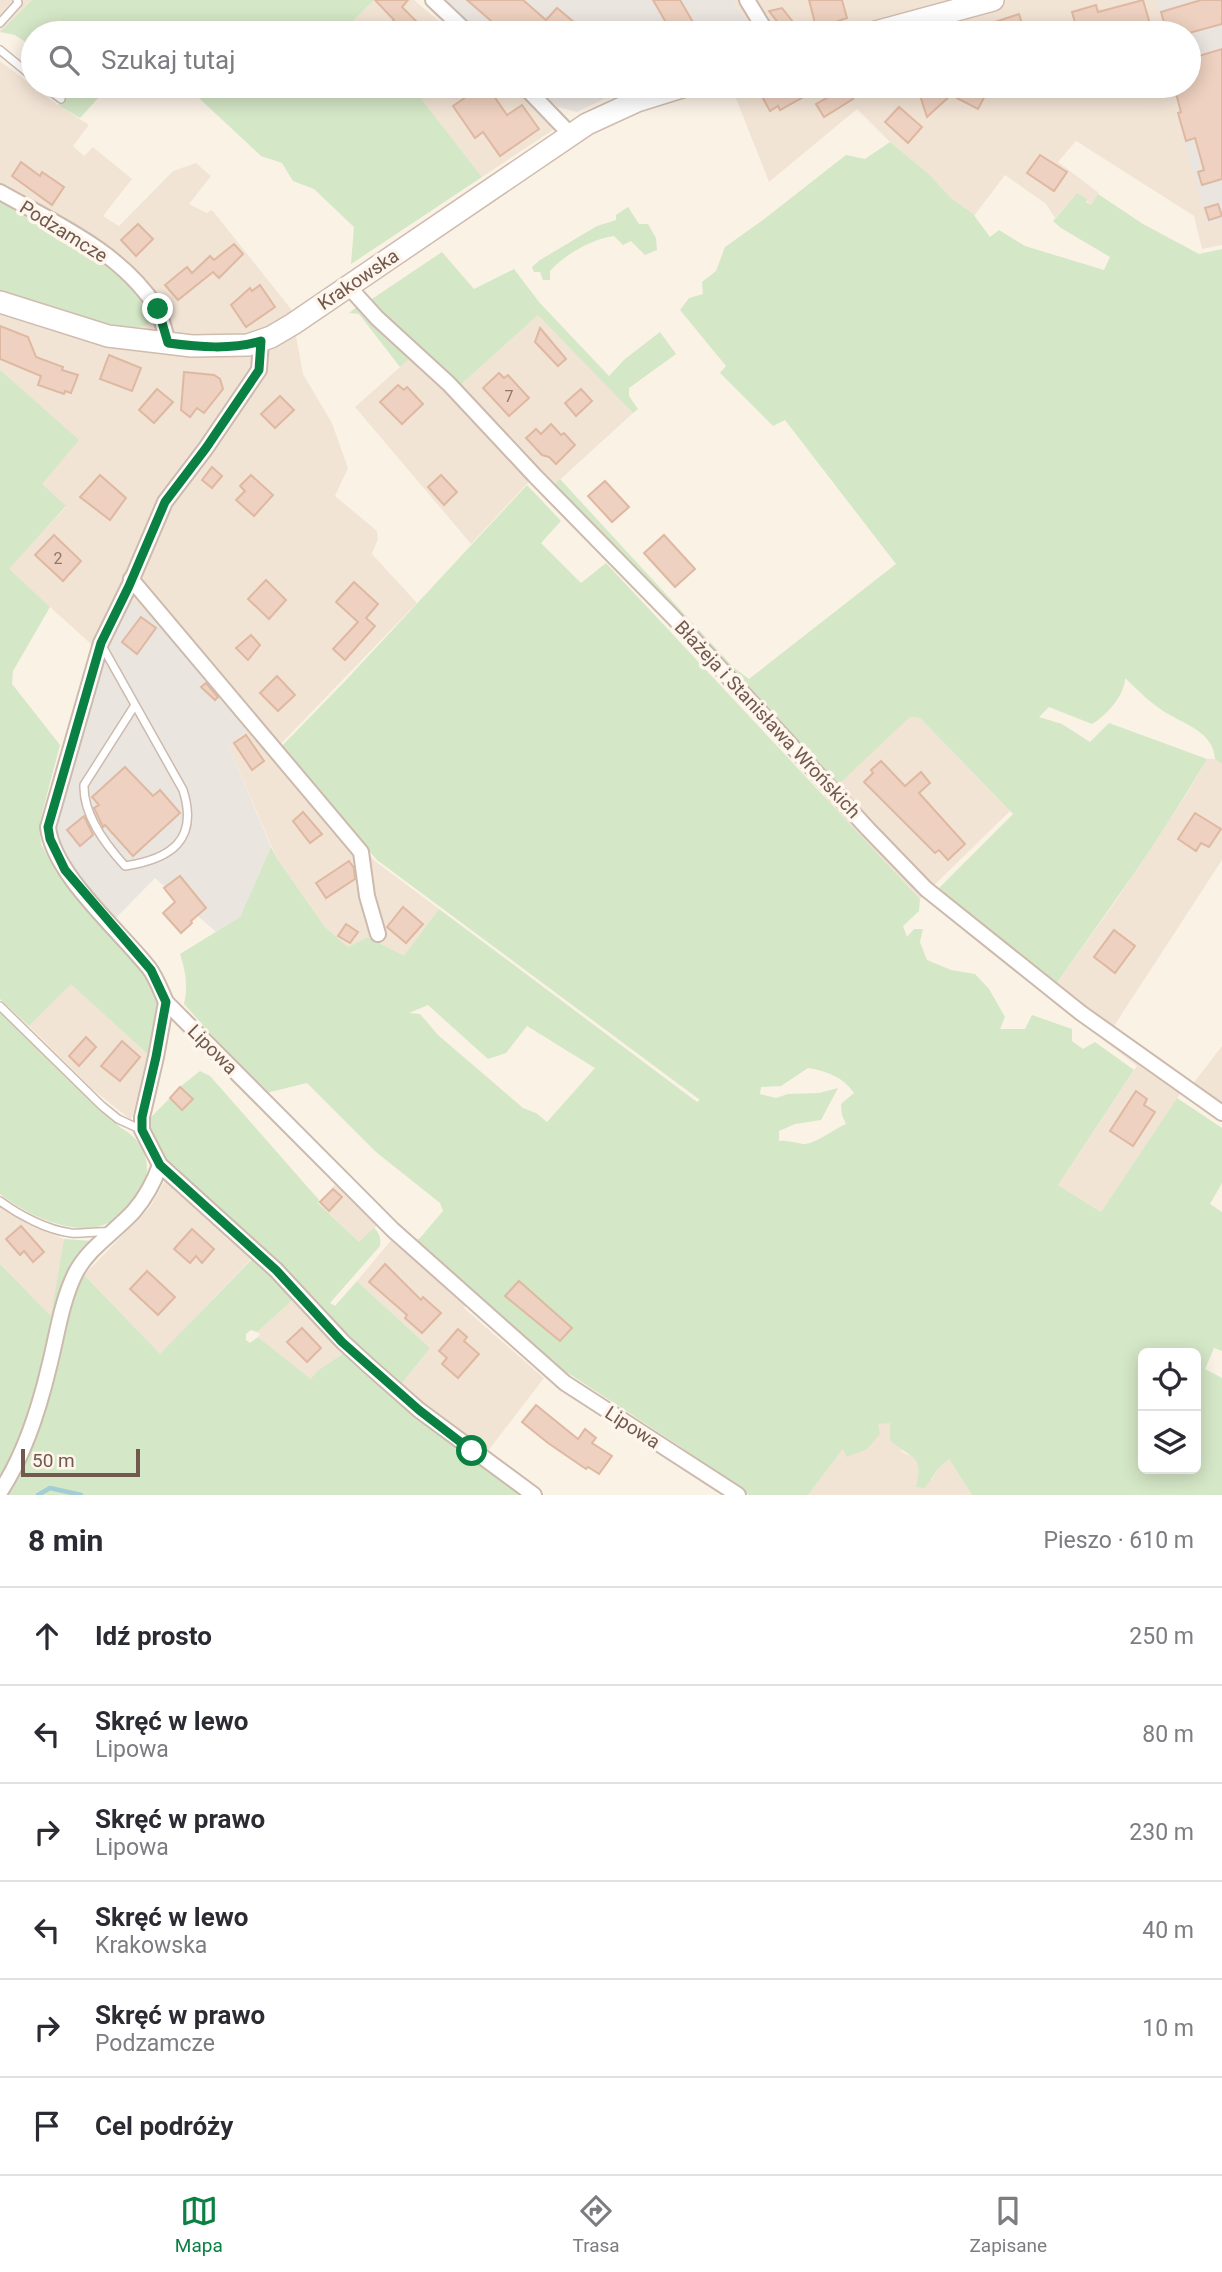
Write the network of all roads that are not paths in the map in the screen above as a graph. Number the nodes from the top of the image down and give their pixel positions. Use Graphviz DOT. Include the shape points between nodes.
graph roads {
  1 [pos="17,0"];
  2 [pos="433,0"];
  3 [pos="747,0"];
  4 [pos="993,0"];
  5 [pos="455,21"];
  6 [pos="760,21"];
  7 [pos="916,21"];
  8 [pos="0,23"];
  9 [pos="0,50"];
  10 [pos="21,67"];
  11 [pos="536,98"];
  12 [pos="647,98"];
  13 [pos="570,134"];
  14 [pos="0,192"];
  15 [pos="348,286"];
  16 [pos="0,302"];
  17 [pos="261,341"];
  18 [pos="168,343"];
  19 [pos="131,579"];
  20 [pos="101,643"];
  21 [pos="135,705"];
  22 [pos="378,934"];
  23 [pos="166,1002"];
  24 [pos="0,1006"];
  25 [pos="1222,1113"];
  26 [pos="142,1130"];
  27 [pos="160,1165"];
  28 [pos="0,1201"];
  29 [pos="110,1232"];
  30 [pos="0,1492"];
  31 [pos="534,1495"];
  32 [pos="738,1495"];
  1 -- 8 [label="lane"];
  2 -- 5 [label="street"];
  3 -- 6 [label="street"];
  4 -- 7 [label="street"];
  9 -- 10 [label="lane"];
  11 -- 13 [label="street"];
  12 -- 13 [label="street, Krakowska"];
  13 -- 15 [label="street, Krakowska"];
  14 -- 18 [label="street, Podzamcze" via="102,251 158,309"];
  15 -- 17 [label="street, Krakowska"];
  15 -- 25 [label="street, Błażeja i Stanisława Wrońskich" via="674,617 926,889 1081,1013"];
  16 -- 18 [label="street, Krakowska" via="108,336"];
  17 -- 18 [label="street, Krakowska" via="235,346"];
  17 -- 19 [label="street, Lipowa" via="259,370 165,502"];
  19 -- 20 [label="street, Lipowa"];
  19 -- 22 [label="street" via="361,852"];
  20 -- 21 [label="lane"];
  20 -- 23 [label="street, Lipowa" via="48,827 50,839 65,870 151,970"];
  21 -- 21 [label="lane" via="183,790 188,824 171,852 125,866 106,846 83,801 84,785"];
  23 -- 26 [label="street"];
  23 -- 32 [label="street, Lipowa" via="396,1239 565,1383"];
  24 -- 26 [label="lane" via="102,1106"];
  26 -- 27 [label="street"];
  27 -- 29 [label="street" via="146,1196"];
  27 -- 31 [label="street" via="276,1270 368,1365 430,1418"];
  28 -- 29 [label="lane" via="57,1230"];
  29 -- 30 [label="street" via="84,1261 72,1283 25,1444"];
}
